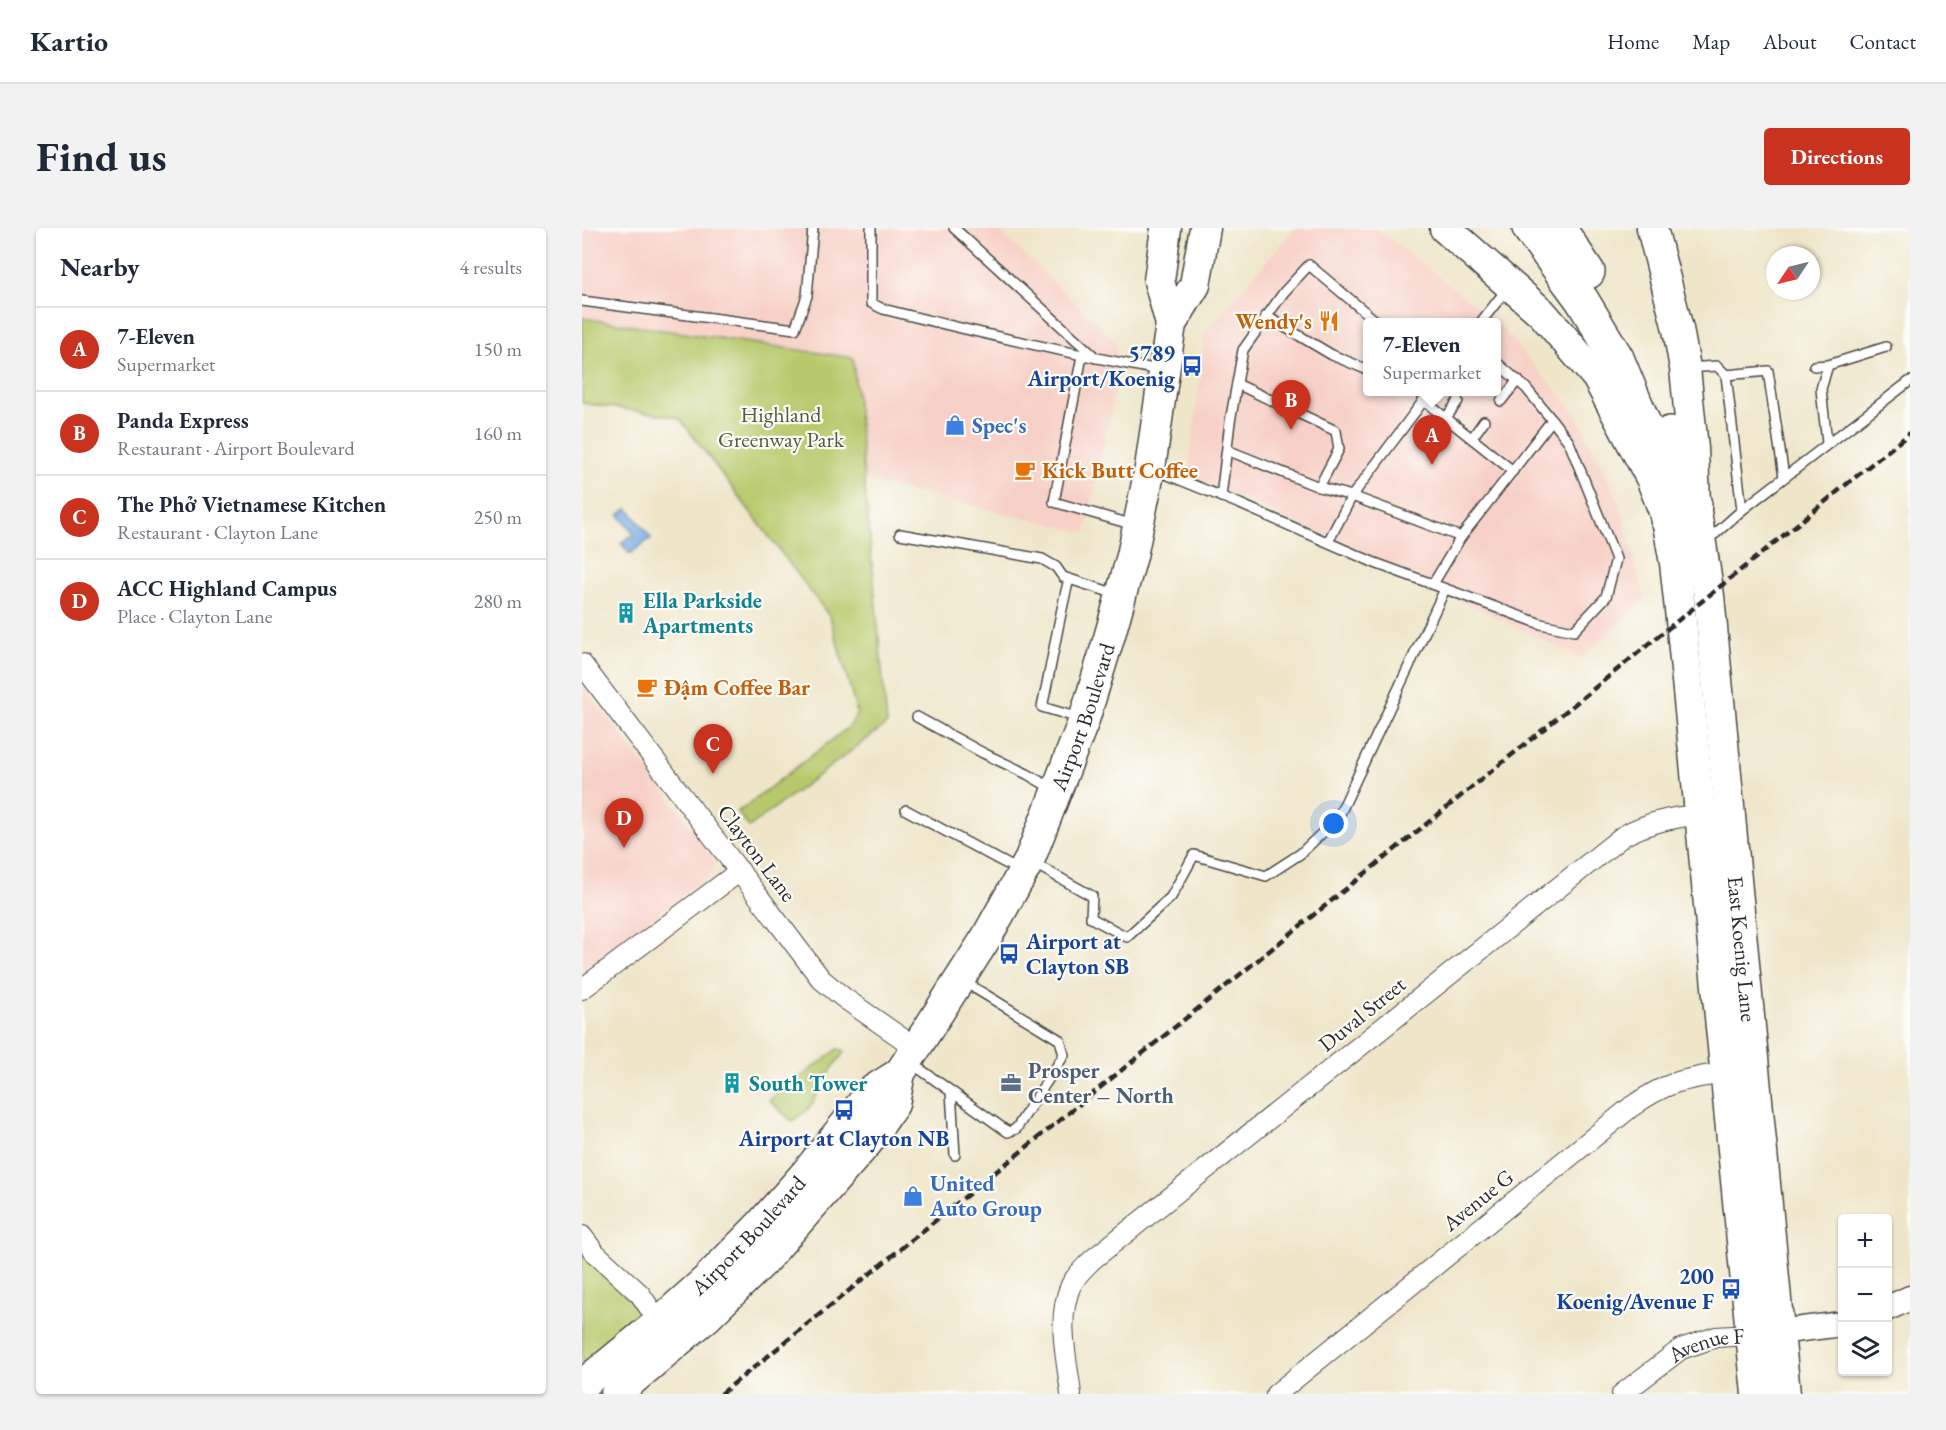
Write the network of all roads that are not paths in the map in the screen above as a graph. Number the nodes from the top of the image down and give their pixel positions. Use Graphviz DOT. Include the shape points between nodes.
graph roads {
  1 [pos="813,228"];
  2 [pos="871,228"];
  3 [pos="954,228"];
  4 [pos="1166,228"];
  5 [pos="1205,228"];
  6 [pos="1445,228"];
  7 [pos="1529,228"];
  8 [pos="1559,228"];
  9 [pos="1652,228"];
  10 [pos="1510,284"];
  11 [pos="582,300"];
  12 [pos="1266,315"];
  13 [pos="1372,318"];
  14 [pos="1484,318"];
  15 [pos="1171,324"];
  16 [pos="1886,347"];
  17 [pos="1082,356"];
  18 [pos="1096,358"];
  19 [pos="1501,365"];
  20 [pos="1828,365"];
  21 [pos="1814,366"];
  22 [pos="1363,368"];
  23 [pos="1685,368"];
  24 [pos="1164,371"];
  25 [pos="1726,375"];
  26 [pos="1518,380"];
  27 [pos="1910,381"];
  28 [pos="1237,384"];
  29 [pos="1427,396"];
  30 [pos="1424,400"];
  31 [pos="1458,401"];
  32 [pos="1501,401"];
  33 [pos="1446,417"];
  34 [pos="1552,420"];
  35 [pos="1484,421"];
  36 [pos="1472,438"];
  37 [pos="1827,443"];
  38 [pos="1227,450"];
  39 [pos="1150,468"];
  40 [pos="1513,471"];
  41 [pos="1784,477"];
  42 [pos="1319,487"];
  43 [pos="1352,496"];
  44 [pos="1221,497"];
  45 [pos="1742,510"];
  46 [pos="1681,512"];
  47 [pos="1138,526"];
  48 [pos="900,534"];
  49 [pos="1461,537"];
  50 [pos="1700,538"];
  51 [pos="1328,542"];
  52 [pos="1070,579"];
  53 [pos="1433,584"];
  54 [pos="1445,589"];
  55 [pos="1121,596"];
  56 [pos="582,664"];
  57 [pos="918,717"];
  58 [pos="1084,720"];
  59 [pos="1057,792"];
  60 [pos="906,810"];
  61 [pos="1700,814"];
  62 [pos="1026,866"];
  63 [pos="740,871"];
  64 [pos="961,980"];
  65 [pos="582,989"];
  66 [pos="908,1061"];
  67 [pos="1725,1073"];
  68 [pos="951,1092"];
  69 [pos="955,1155"];
  70 [pos="582,1236"];
  71 [pos="1910,1298"];
  72 [pos="1892,1306"];
  73 [pos="659,1322"];
  74 [pos="1838,1325"];
  75 [pos="1765,1334"];
  76 [pos="646,1369"];
  77 [pos="582,1385"];
  78 [pos="616,1394"];
  79 [pos="1071,1394"];
  80 [pos="1276,1394"];
  81 [pos="1622,1394"];
  82 [pos="1756,1394"];
  83 [pos="1785,1394"];
  1 -- 11 [label="lane" via="807,296 795,329"];
  2 -- 17 [label="lane" via="871,303"];
  3 -- 18 [label="lane"];
  4 -- 15 [label="main road, Airport Boulevard" via="1159,281"];
  5 -- 15 [label="main road, Airport Boulevard" via="1195,285"];
  6 -- 10 [label="main road"];
  7 -- 46 [label="highway" via="1582,300 1617,358"];
  8 -- 46 [label="highway" via="1591,276 1636,359 1671,435"];
  9 -- 23 [label="main road"];
  10 -- 14 [label="lane"];
  10 -- 46 [label="main road" via="1542,313 1597,377 1646,467"];
  12 -- 13 [label="lane" via="1309,265"];
  12 -- 22 [label="lane" via="1332,355"];
  12 -- 28 [label="lane" via="1243,350"];
  15 -- 24 [label="main road, Airport Boulevard"];
  16 -- 20 [label="lane"];
  17 -- 18 [label="lane"];
  17 -- 47 [label="lane" via="1054,502"];
  18 -- 24 [label="lane"];
  19 -- 26 [label="lane"];
  20 -- 21 [label="lane"];
  20 -- 37 [label="lane" via="1821,389"];
  23 -- 25 [label="lane" via="1718,366"];
  23 -- 46 [label="main road" via="1693,449"];
  24 -- 39 [label="main road, Airport Boulevard"];
  25 -- 41 [label="lane" via="1772,371"];
  25 -- 45 [label="lane"];
  26 -- 32 [label="lane"];
  26 -- 34 [label="lane"];
  27 -- 37 [label="lane"];
  28 -- 38 [label="lane"];
  28 -- 42 [label="lane" via="1336,431 1339,449"];
  29 -- 30 [label="lane"];
  30 -- 33 [label="lane"];
  30 -- 43 [label="lane"];
  31 -- 33 [label="lane"];
  33 -- 36 [label="lane"];
  34 -- 40 [label="lane"];
  34 -- 54 [label="lane" via="1569,442 1616,559 1606,597 1574,631 1541,624"];
  35 -- 36 [label="lane"];
  36 -- 40 [label="lane"];
  37 -- 41 [label="lane"];
  38 -- 42 [label="lane"];
  38 -- 44 [label="lane"];
  39 -- 44 [label="lane"];
  39 -- 47 [label="main road, Airport Boulevard"];
  40 -- 49 [label="lane"];
  41 -- 45 [label="lane"];
  42 -- 43 [label="lane"];
  43 -- 49 [label="lane"];
  43 -- 51 [label="lane"];
  44 -- 51 [label="lane"];
  45 -- 50 [label="lane" via="1715,534"];
  46 -- 50 [label="main road, East Koenig Lane"];
  46 -- 61 [label="main road, East Koenig Lane" via="1675,563"];
  47 -- 55 [label="main road, Airport Boulevard"];
  48 -- 52 [label="lane" via="1042,559"];
  49 -- 53 [label="lane"];
  50 -- 75 [label="main road, East Koenig Lane" via="1710,608"];
  51 -- 53 [label="lane"];
  52 -- 55 [label="lane"];
  52 -- 58 [label="lane" via="1042,706"];
  53 -- 54 [label="lane"];
  54 -- 62 [label="lane" via="1338,818 1300,854 1266,876 1194,855 1172,897 1127,937 1091,918 1092,896"];
  55 -- 58 [label="main road, Airport Boulevard"];
  56 -- 63 [label="street, Clayton Lane"];
  57 -- 59 [label="lane"];
  58 -- 59 [label="main road, Airport Boulevard"];
  59 -- 62 [label="main road, Airport Boulevard"];
  60 -- 62 [label="lane" via="992,854"];
  61 -- 67 [label="main road, East Koenig Lane"];
  61 -- 79 [label="street, Duval Street" via="1658,820 1623,836 1092,1260 1072,1285 1065,1305"];
  62 -- 64 [label="main road, Airport Boulevard"];
  63 -- 65 [label="street"];
  63 -- 66 [label="street, Clayton Lane" via="821,979"];
  64 -- 66 [label="main road, Airport Boulevard"];
  64 -- 68 [label="lane" via="1060,1040 1064,1055 1016,1128 1008,1132"];
  66 -- 68 [label="lane"];
  66 -- 73 [label="main road, Airport Boulevard" via="873,1090 760,1225"];
  66 -- 76 [label="main road, Airport Boulevard" via="894,1104 867,1143 763,1262"];
  67 -- 75 [label="main road, East Koenig Lane"];
  67 -- 80 [label="street, Avenue G" via="1680,1080 1653,1091"];
  68 -- 69 [label="lane"];
  70 -- 73 [label="street" via="640,1294"];
  71 -- 72 [label="street"];
  73 -- 76 [label="main road" via="664,1329 649,1352"];
  73 -- 77 [label="main road, Airport Boulevard"];
  74 -- 75 [label="street, Avenue F"];
  75 -- 81 [label="street, Avenue F" via="1716,1336 1682,1348"];
  75 -- 82 [label="main road, East Koenig Lane"];
  75 -- 83 [label="main road, East Koenig Lane"];
  76 -- 78 [label="main road, Airport Boulevard"];
}
